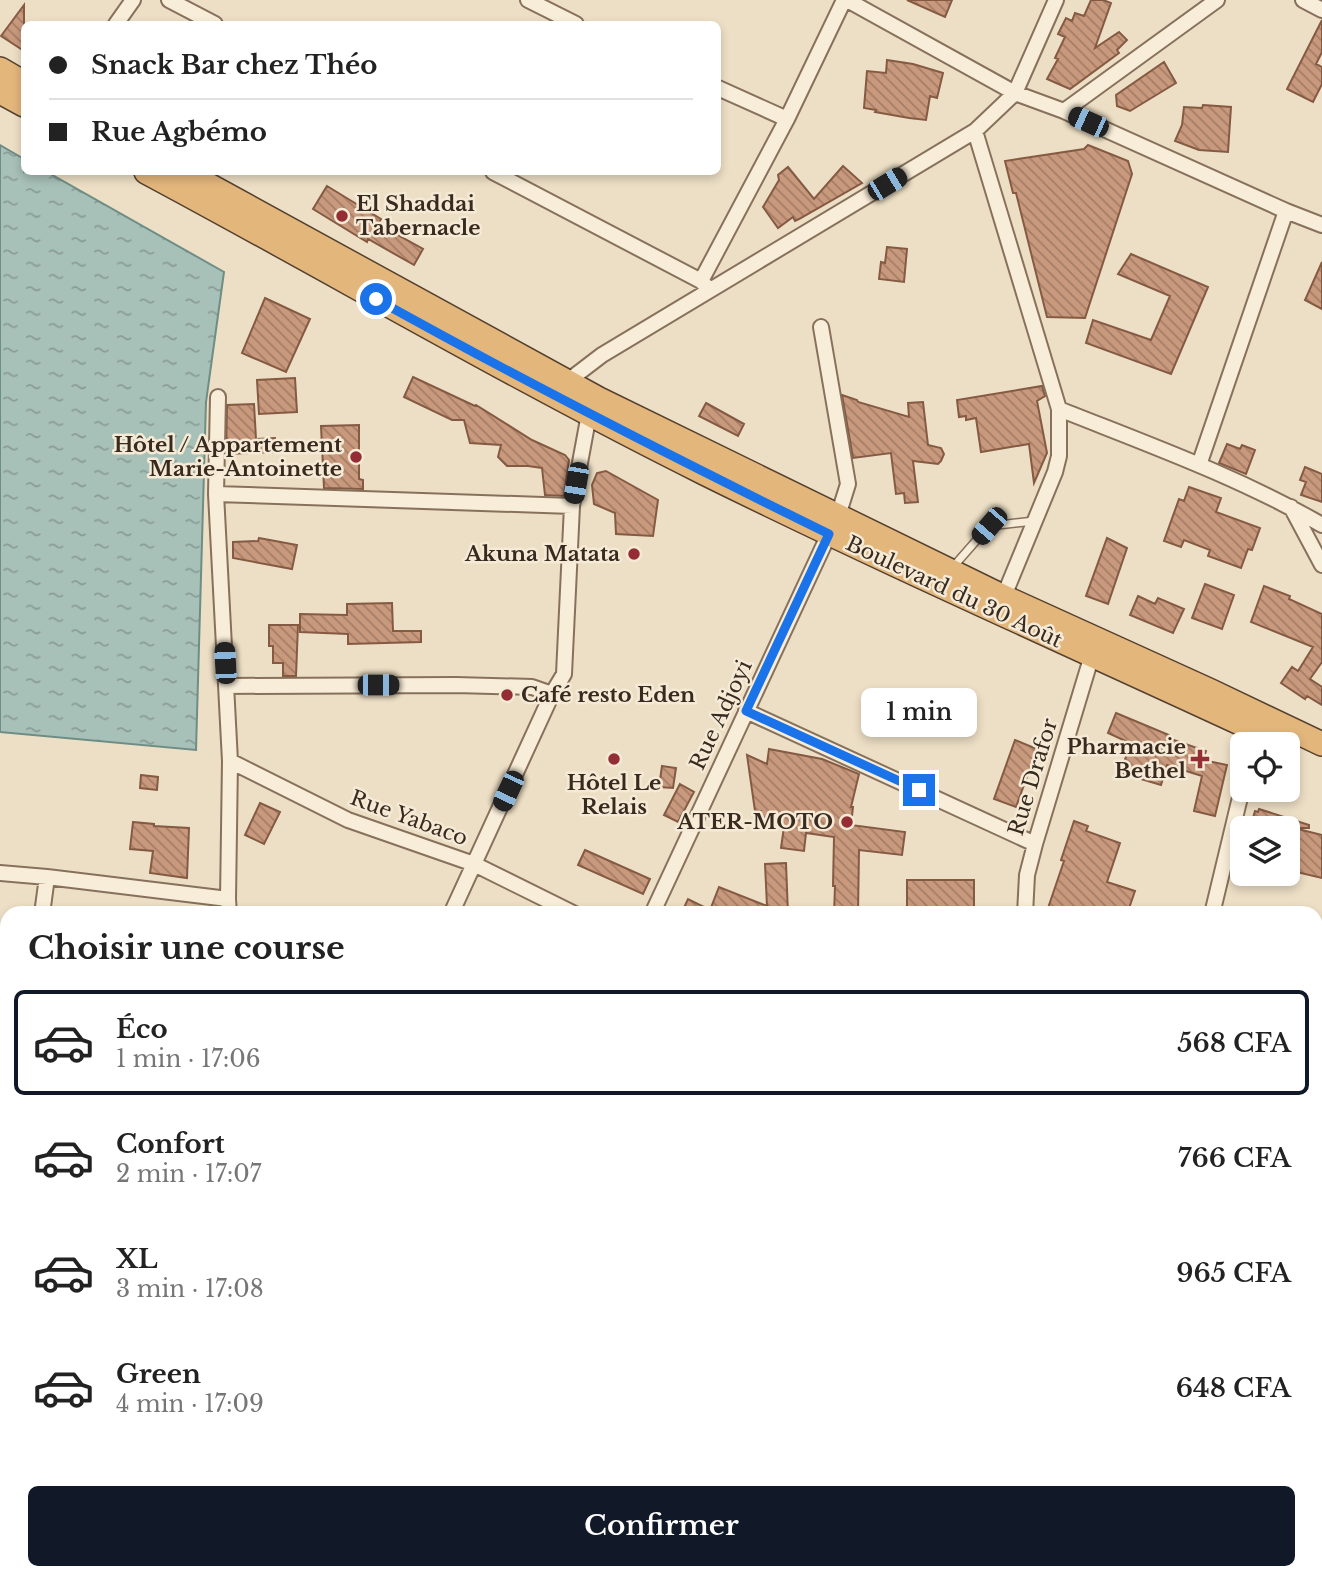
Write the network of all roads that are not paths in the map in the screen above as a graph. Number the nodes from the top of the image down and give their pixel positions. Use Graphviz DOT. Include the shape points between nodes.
graph roads {
  1 [pos="133,0"];
  2 [pos="169,0"];
  3 [pos="528,0"];
  4 [pos="846,0"];
  5 [pos="1056,0"];
  6 [pos="1217,0"];
  7 [pos="1303,0"];
  8 [pos="1322,10"];
  9 [pos="118,21"];
  10 [pos="209,21"];
  11 [pos="570,21"];
  12 [pos="0,69"];
  13 [pos="21,81"];
  14 [pos="721,89"];
  15 [pos="0,92"];
  16 [pos="1014,93"];
  17 [pos="21,103"];
  18 [pos="1064,111"];
  19 [pos="787,119"];
  20 [pos="975,131"];
  21 [pos="165,175"];
  22 [pos="499,175"];
  23 [pos="196,180"];
  24 [pos="1286,211"];
  25 [pos="1322,225"];
  26 [pos="706,286"];
  27 [pos="821,327"];
  28 [pos="563,389"];
  29 [pos="218,397"];
  30 [pos="594,407"];
  31 [pos="1059,409"];
  32 [pos="1199,465"];
  33 [pos="216,494"];
  34 [pos="572,506"];
  35 [pos="1291,507"];
  36 [pos="1035,521"];
  37 [pos="834,525"];
  38 [pos="1322,525"];
  39 [pos="1322,565"];
  40 [pos="951,570"];
  41 [pos="1000,605"];
  42 [pos="1093,655"];
  43 [pos="226,686"];
  44 [pos="552,694"];
  45 [pos="746,711"];
  46 [pos="1245,732"];
  47 [pos="1322,744"];
  48 [pos="1300,750"];
  49 [pos="230,761"];
  50 [pos="1322,761"];
  51 [pos="1239,802"];
  52 [pos="1035,844"];
  53 [pos="474,864"];
  54 [pos="0,873"];
  55 [pos="47,877"];
  56 [pos="43,906"];
  57 [pos="229,906"];
  58 [pos="455,906"];
  59 [pos="559,906"];
  60 [pos="656,906"];
  61 [pos="1025,906"];
  62 [pos="1214,906"];
  1 -- 9 [label="street"];
  2 -- 10 [label="street"];
  3 -- 11 [label="street"];
  4 -- 16 [label="street"];
  4 -- 19 [label="street"];
  5 -- 16 [label="street"];
  6 -- 18 [label="street"];
  7 -- 8 [label="street"];
  12 -- 13 [label="highway"];
  14 -- 19 [label="street"];
  15 -- 17 [label="highway"];
  16 -- 18 [label="street"];
  16 -- 20 [label="street"];
  18 -- 24 [label="street"];
  19 -- 26 [label="street"];
  20 -- 26 [label="street"];
  20 -- 31 [label="street"];
  21 -- 23 [label="highway, Boulevard du 30 Août"];
  22 -- 26 [label="street"];
  23 -- 28 [label="highway, Boulevard du 30 Août"];
  24 -- 25 [label="street"];
  24 -- 32 [label="street"];
  26 -- 28 [label="street" via="602,355"];
  27 -- 37 [label="street, Rue Adjoyi" via="848,484"];
  28 -- 30 [label="highway, Boulevard du 30 Août"];
  29 -- 33 [label="street"];
  30 -- 34 [label="street"];
  30 -- 37 [label="highway, Boulevard du 30 Août"];
  31 -- 32 [label="street"];
  31 -- 36 [label="street" via="1059,456"];
  32 -- 35 [label="street"];
  33 -- 34 [label="street"];
  33 -- 43 [label="street"];
  34 -- 44 [label="street" via="564,674"];
  35 -- 38 [label="street"];
  35 -- 39 [label="street"];
  36 -- 40 [label="lane" via="989,526"];
  36 -- 41 [label="street"];
  37 -- 40 [label="highway, Boulevard du 30 Août"];
  37 -- 41 [label="highway, Boulevard du 30 Août"];
  37 -- 45 [label="street, Rue Adjoyi"];
  40 -- 41 [label="highway, Boulevard du 30 Août"];
  41 -- 42 [label="highway, Boulevard du 30 Août"];
  41 -- 47 [label="highway, Boulevard du 30 Août" via="1211,691"];
  42 -- 46 [label="highway, Boulevard du 30 Août"];
  42 -- 52 [label="street, Rue Drafor"];
  43 -- 44 [label="street" via="532,687"];
  43 -- 49 [label="street"];
  44 -- 53 [label="street"];
  45 -- 52 [label="street"];
  45 -- 60 [label="street, Rue Adjoyi"];
  48 -- 50 [label="highway, Boulevard du 30 Août"];
  49 -- 53 [label="street, Rue Yabaco" via="348,820"];
  49 -- 57 [label="street"];
  51 -- 62 [label="street"];
  52 -- 61 [label="street, Rue Drafor"];
  53 -- 58 [label="street"];
  53 -- 59 [label="street, Rue Yabaco"];
  54 -- 55 [label="street"];
  55 -- 56 [label="street"];
  55 -- 57 [label="street"];
}
